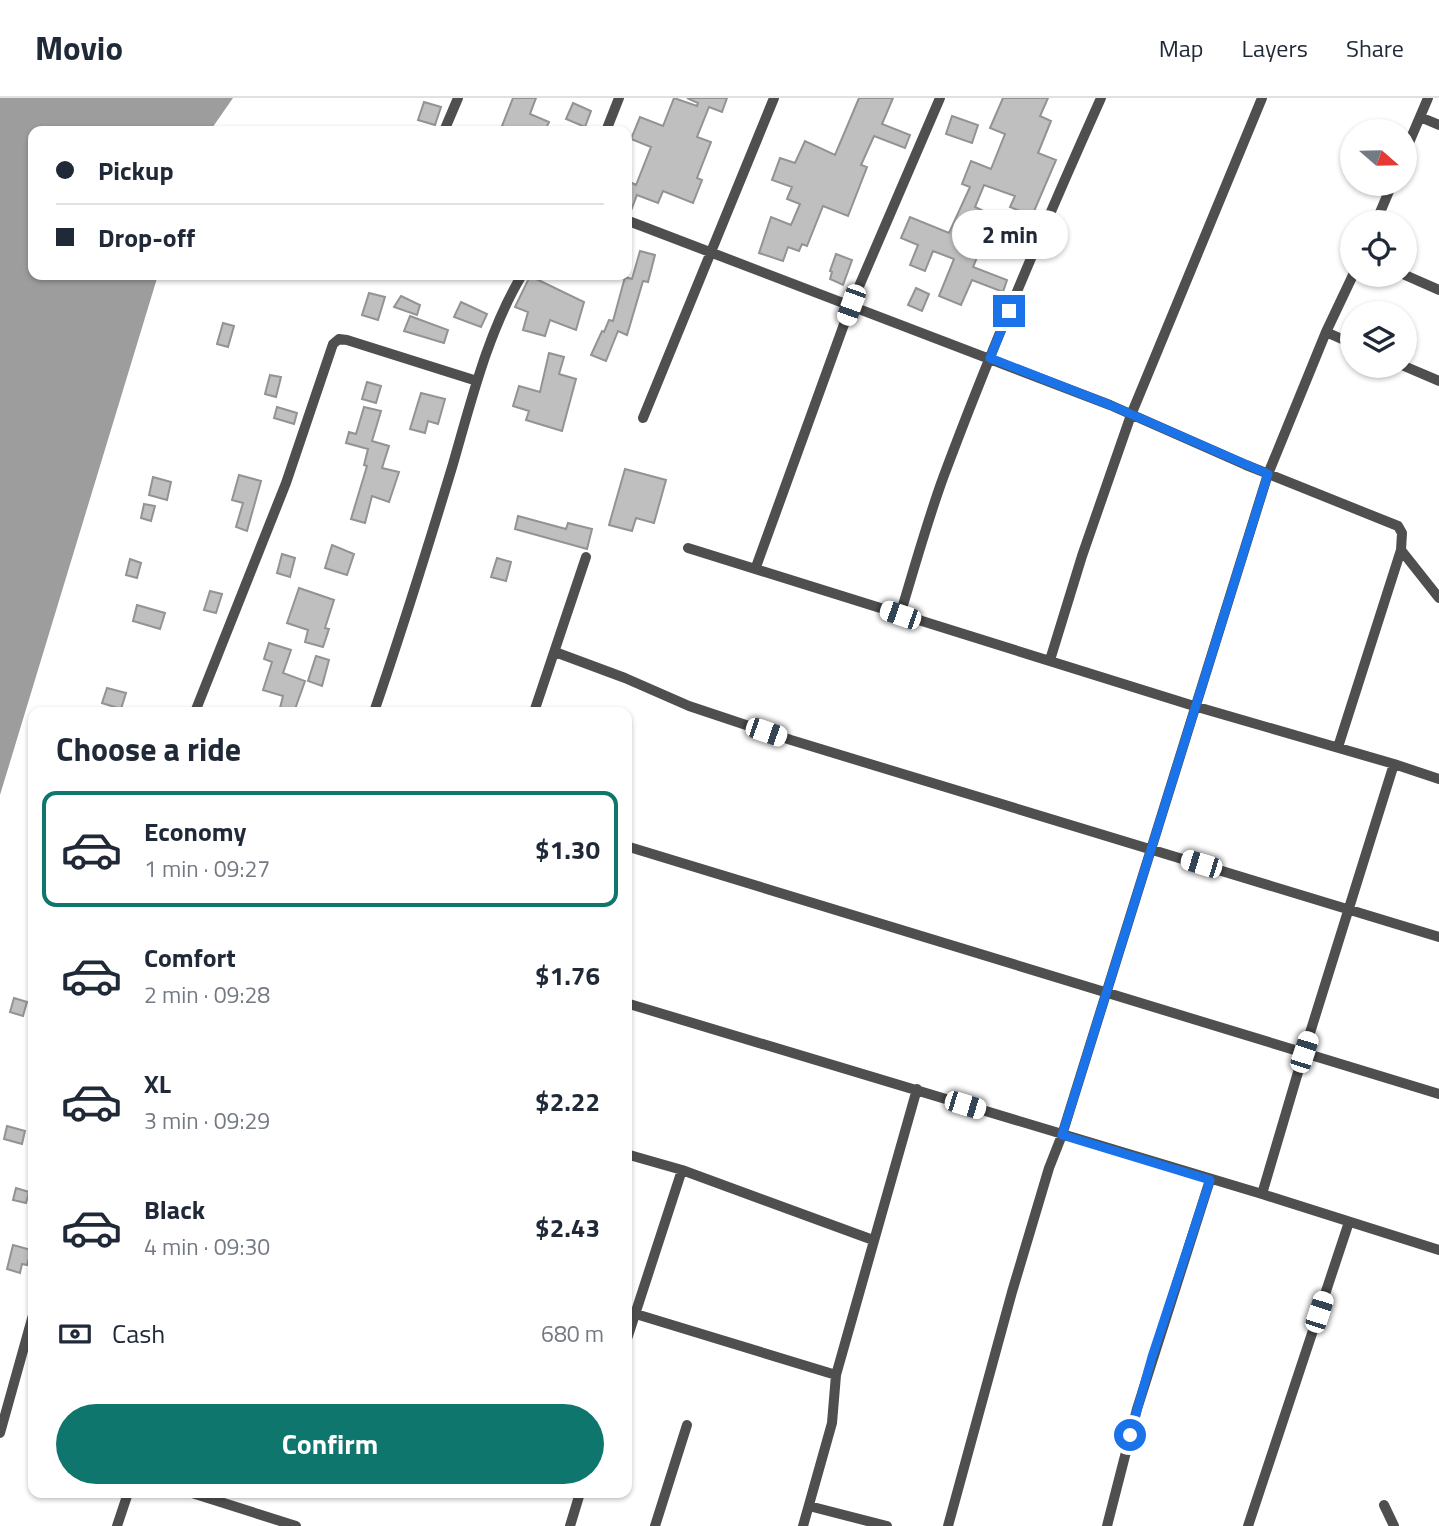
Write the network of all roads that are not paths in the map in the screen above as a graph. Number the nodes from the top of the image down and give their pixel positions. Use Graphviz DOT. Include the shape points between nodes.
graph roads {
  1 [pos="458,98"];
  2 [pos="619,98"];
  3 [pos="774,98"];
  4 [pos="940,98"];
  5 [pos="1101,98"];
  6 [pos="1262,98"];
  7 [pos="1428,98"];
  8 [pos="1420,117"];
  9 [pos="1418,122"];
  10 [pos="1439,125"];
  11 [pos="446,126"];
  12 [pos="608,126"];
  13 [pos="632,222"];
  14 [pos="710,252"];
  15 [pos="519,280"];
  16 [pos="1417,280"];
  17 [pos="1347,287"];
  18 [pos="1439,290"];
  19 [pos="851,305"];
  20 [pos="1326,332"];
  21 [pos="1340,338"];
  22 [pos="990,358"];
  23 [pos="1417,372"];
  24 [pos="477,381"];
  25 [pos="1439,381"];
  26 [pos="1131,415"];
  27 [pos="643,418"];
  28 [pos="1268,474"];
  29 [pos="688,548"];
  30 [pos="1401,550"];
  31 [pos="586,557"];
  32 [pos="756,568"];
  33 [pos="1439,598"];
  34 [pos="900,615"];
  35 [pos="555,652"];
  36 [pos="1049,660"];
  37 [pos="1194,706"];
  38 [pos="197,707"];
  39 [pos="376,707"];
  40 [pos="536,707"];
  41 [pos="1338,747"];
  42 [pos="1394,764"];
  43 [pos="1439,779"];
  44 [pos="632,848"];
  45 [pos="1151,849"];
  46 [pos="1350,909"];
  47 [pos="1439,937"];
  48 [pos="1107,991"];
  49 [pos="632,1005"];
  50 [pos="1304,1052"];
  51 [pos="917,1089"];
  52 [pos="1439,1094"];
  53 [pos="1062,1135"];
  54 [pos="632,1156"];
  55 [pos="682,1170"];
  56 [pos="1210,1180"];
  57 [pos="1262,1194"];
  58 [pos="1349,1222"];
  59 [pos="873,1240"];
  60 [pos="1439,1250"];
  61 [pos="632,1309"];
  62 [pos="632,1312"];
  63 [pos="28,1333"];
  64 [pos="836,1375"];
  65 [pos="687,1424"];
  66 [pos="0,1433"];
  67 [pos="126,1498"];
  68 [pos="208,1498"];
  69 [pos="578,1498"];
  70 [pos="809,1506"];
  71 [pos="1384,1506"];
  72 [pos="117,1526"];
  73 [pos="296,1526"];
  74 [pos="570,1526"];
  75 [pos="655,1526"];
  76 [pos="803,1526"];
  77 [pos="887,1526"];
  78 [pos="948,1526"];
  79 [pos="1107,1526"];
  80 [pos="1248,1526"];
  81 [pos="1394,1526"];
  1 -- 11 [label="street"];
  2 -- 12 [label="street"];
  3 -- 14 [label="street"];
  4 -- 19 [label="street"];
  5 -- 22 [label="street"];
  6 -- 26 [label="street"];
  7 -- 8 [label="street"];
  8 -- 9 [label="street"];
  8 -- 10 [label="street"];
  13 -- 14 [label="street"];
  14 -- 19 [label="street"];
  14 -- 27 [label="street"];
  15 -- 24 [label="street"];
  16 -- 18 [label="street"];
  17 -- 20 [label="street"];
  19 -- 22 [label="street"];
  19 -- 32 [label="street"];
  20 -- 21 [label="street"];
  20 -- 28 [label="street"];
  22 -- 26 [label="street"];
  22 -- 34 [label="street" via="942,480"];
  23 -- 25 [label="street"];
  24 -- 38 [label="street" via="347,340 333,344 286,483"];
  24 -- 39 [label="street"];
  26 -- 28 [label="street"];
  26 -- 36 [label="street"];
  28 -- 30 [label="street" via="1398,526"];
  28 -- 37 [label="street"];
  29 -- 32 [label="street"];
  30 -- 33 [label="street"];
  30 -- 41 [label="street"];
  31 -- 35 [label="street"];
  32 -- 34 [label="street"];
  34 -- 36 [label="street"];
  35 -- 40 [label="street"];
  35 -- 45 [label="street" via="689,706 791,740"];
  36 -- 37 [label="street"];
  37 -- 41 [label="street"];
  37 -- 45 [label="street"];
  41 -- 42 [label="street"];
  42 -- 43 [label="street"];
  42 -- 46 [label="street"];
  44 -- 48 [label="street"];
  45 -- 46 [label="street"];
  45 -- 48 [label="street"];
  46 -- 47 [label="street"];
  46 -- 50 [label="street"];
  48 -- 50 [label="street"];
  48 -- 53 [label="street"];
  49 -- 51 [label="street"];
  50 -- 52 [label="street"];
  50 -- 57 [label="street"];
  51 -- 53 [label="street"];
  51 -- 59 [label="street"];
  53 -- 56 [label="street"];
  53 -- 78 [label="street" via="1012,1292"];
  54 -- 55 [label="street"];
  55 -- 59 [label="street"];
  55 -- 61 [label="street"];
  56 -- 57 [label="street"];
  56 -- 79 [label="street" via="1144,1383"];
  57 -- 58 [label="street"];
  58 -- 60 [label="street"];
  58 -- 80 [label="street"];
  59 -- 64 [label="street"];
  62 -- 64 [label="street"];
  63 -- 66 [label="street"];
  64 -- 70 [label="street" via="832,1423"];
  65 -- 75 [label="street"];
  67 -- 72 [label="street"];
  68 -- 73 [label="street"];
  69 -- 74 [label="street"];
  70 -- 76 [label="street"];
  70 -- 77 [label="street"];
  71 -- 81 [label="street"];
}
